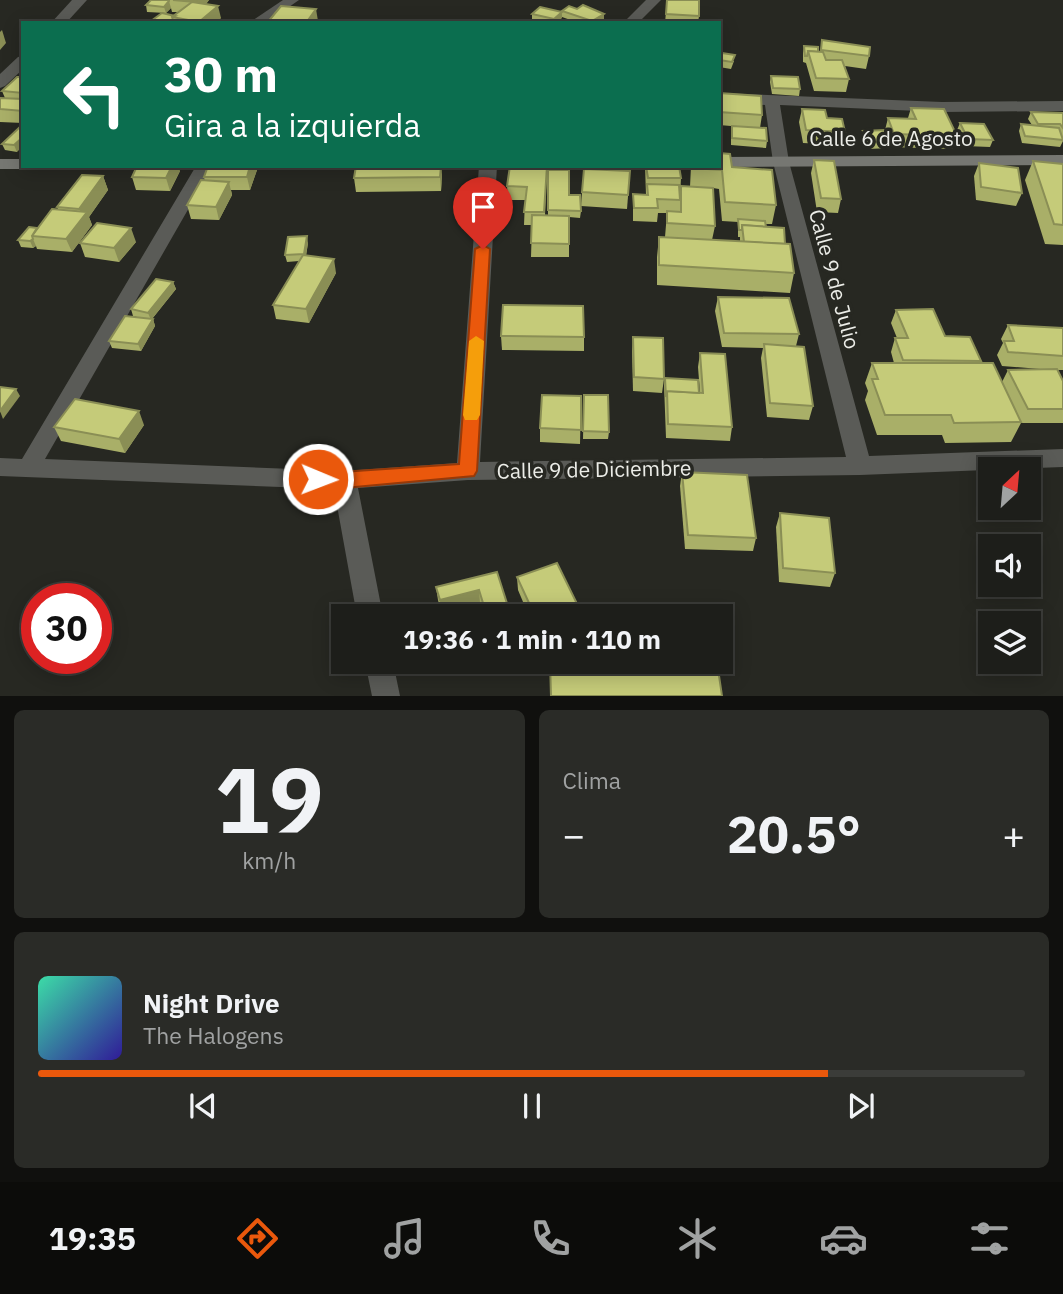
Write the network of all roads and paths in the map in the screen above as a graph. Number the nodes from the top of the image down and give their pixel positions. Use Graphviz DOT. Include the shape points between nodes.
graph roads {
  1 [pos="80,0"];
  2 [pos="292,0"];
  3 [pos="654,0"];
  4 [pos="60,21"];
  5 [pos="259,21"];
  6 [pos="632,21"];
  7 [pos="15,66"];
  8 [pos="0,83"];
  9 [pos="721,98"];
  10 [pos="772,102"];
  11 [pos="1063,106"];
  12 [pos="1063,160"];
  13 [pos="721,162"];
  14 [pos="781,162"];
  15 [pos="0,164"];
  16 [pos="21,164"];
  17 [pos="204,168"];
  18 [pos="488,168"];
  19 [pos="1063,458"];
  20 [pos="860,466"];
  21 [pos="0,467"];
  22 [pos="29,467"];
  23 [pos="468,471"];
  24 [pos="344,480"];
  25 [pos="368,604"];
  26 [pos="382,674"];
  27 [pos="386,695"];
  1 -- 4 [label="street"];
  2 -- 5 [label="street"];
  3 -- 6 [label="street"];
  7 -- 8 [label="street"];
  9 -- 10 [label="street"];
  10 -- 11 [label="street"];
  10 -- 14 [label="street, Calle 9 de Julio"];
  12 -- 14 [label="main road, Calle 6 de Agosto"];
  13 -- 14 [label="main road, Calle 6 de Agosto"];
  14 -- 20 [label="street, Calle 9 de Julio"];
  15 -- 16 [label="main road"];
  17 -- 22 [label="street"];
  18 -- 23 [label="street"];
  19 -- 20 [label="street, Calle 9 de Diciembre"];
  20 -- 23 [label="street, Calle 9 de Diciembre"];
  21 -- 22 [label="street, Calle 9 de Diciembre"];
  22 -- 24 [label="street, Calle 9 de Diciembre"];
  23 -- 24 [label="street, Calle 9 de Diciembre"];
  24 -- 25 [label="street"];
  26 -- 27 [label="street"];
}
